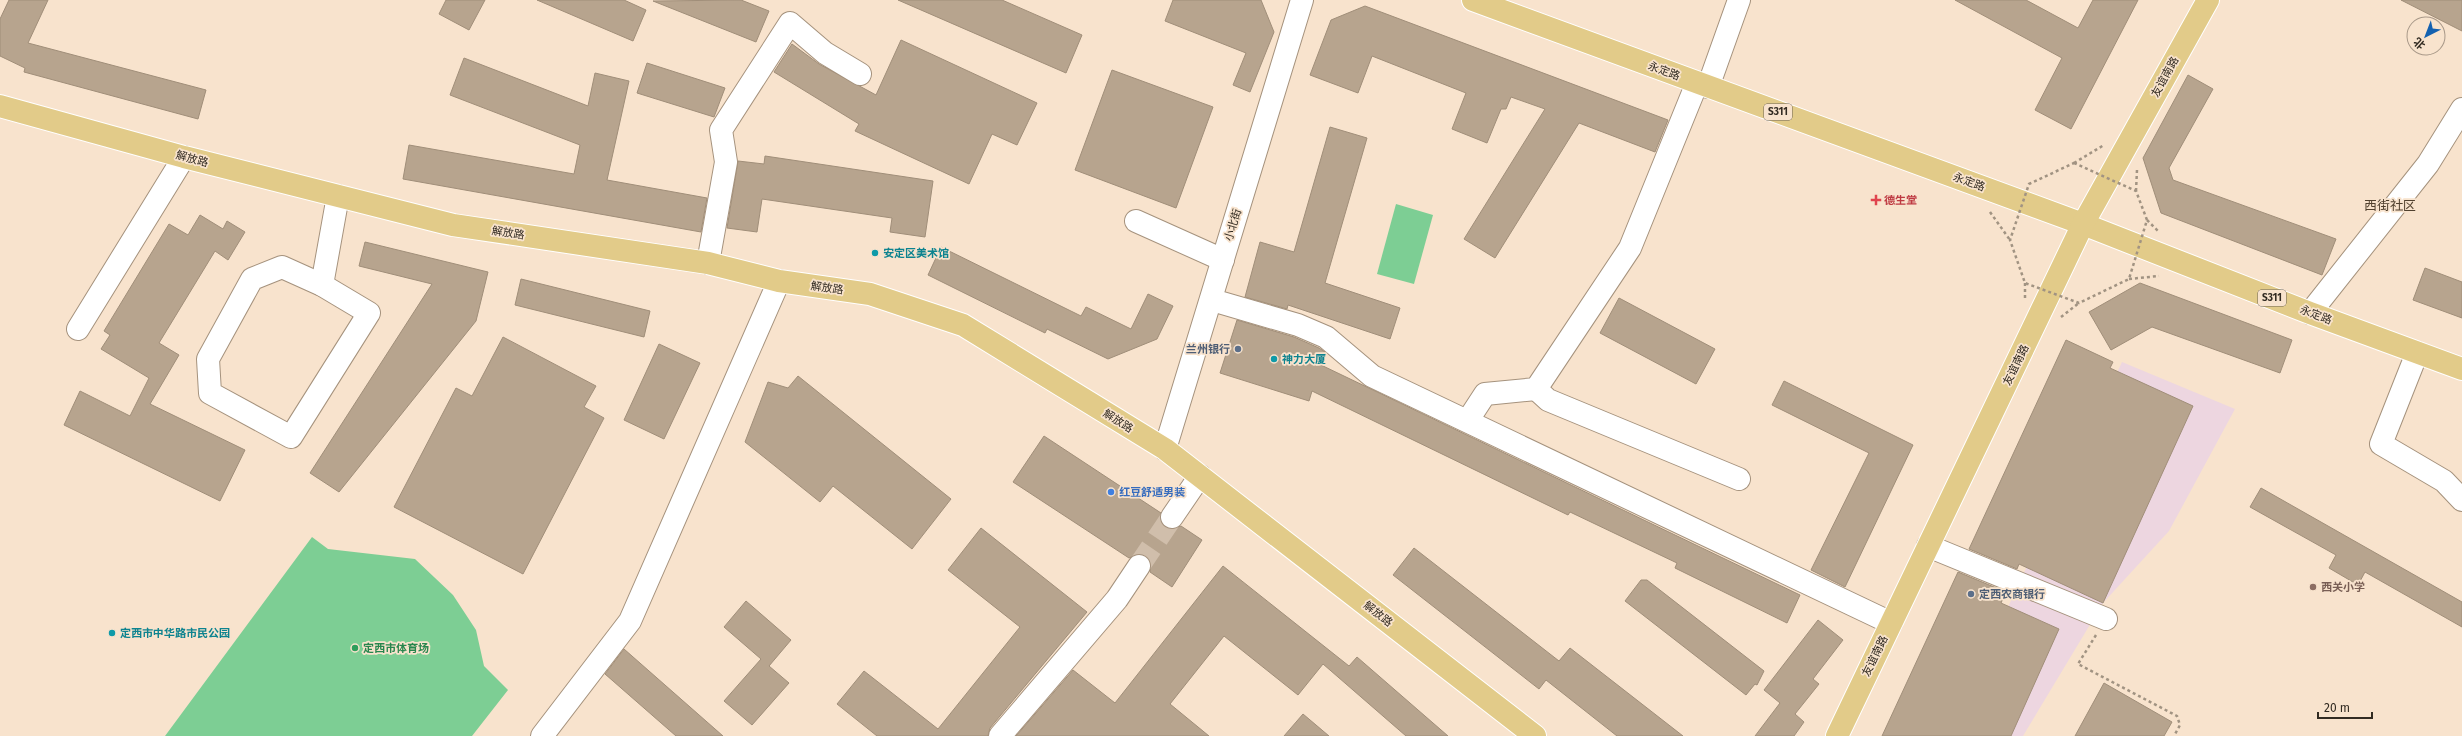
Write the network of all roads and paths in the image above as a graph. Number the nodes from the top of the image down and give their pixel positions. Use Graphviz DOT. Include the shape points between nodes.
graph roads {
  1 [pos="1302,0"];
  2 [pos="1474,0"];
  3 [pos="1739,0"];
  4 [pos="2208,0"];
  5 [pos="860,74"];
  6 [pos="1702,85"];
  7 [pos="0,106"];
  8 [pos="2462,109"];
  9 [pos="184,157"];
  10 [pos="338,196"];
  11 [pos="1136,221"];
  12 [pos="2083,224"];
  13 [pos="1223,260"];
  14 [pos="708,263"];
  15 [pos="779,281"];
  16 [pos="322,285"];
  17 [pos="1212,300"];
  18 [pos="2079,303"];
  19 [pos="2310,313"];
  20 [pos="78,329"];
  21 [pos="2417,353"];
  22 [pos="2462,369"];
  23 [pos="1536,389"];
  24 [pos="1468,420"];
  25 [pos="1165,450"];
  26 [pos="1200,476"];
  27 [pos="1739,479"];
  28 [pos="2462,500"];
  29 [pos="1172,517"];
  30 [pos="1928,546"];
  31 [pos="1139,566"];
  32 [pos="2106,619"];
  33 [pos="1891,623"];
  34 [pos="542,736"];
  35 [pos="1000,736"];
  36 [pos="1536,736"];
  37 [pos="1837,736"];
  38 [pos="2174,736"];
  1 -- 13 [label="street, 小北街"];
  2 -- 6 [label="main road, 永定路 / S311"];
  3 -- 6 [label="street"];
  4 -- 12 [label="main road, 友谊南路"];
  5 -- 14 [label="street" via="825,53 790,23 721,130 726,162"];
  6 -- 12 [label="main road, 永定路 / S311"];
  6 -- 23 [label="street" via="1630,248"];
  7 -- 9 [label="main road, 解放路"];
  8 -- 19 [label="street" via="2428,164"];
  9 -- 10 [label="main road, 解放路"];
  9 -- 20 [label="street"];
  10 -- 14 [label="main road, 解放路" via="453,224"];
  10 -- 16 [label="street"];
  11 -- 13 [label="street"];
  12 -- 19 [label="main road, 永定路 / S311"];
  12 -- 30 [label="main road, 友谊南路"];
  13 -- 17 [label="street, 小北街"];
  14 -- 15 [label="main road, 解放路"];
  15 -- 25 [label="main road, 解放路" via="870,294 963,325"];
  15 -- 34 [label="street" via="630,621"];
  16 -- 16 [label="street" via="369,313 291,438 210,392 208,358 252,279 282,267"];
  17 -- 24 [label="street" via="1298,325 1326,337 1372,376"];
  17 -- 25 [label="street, 小北街"];
  18 -- 18 [label="path, bridge" via="2025,283 2010,240 2028,184 2074,163 2136,191 2147,220 2129,279"];
  19 -- 21 [label="main road, 永定路 / S311"];
  21 -- 22 [label="main road, 永定路 / S311"];
  21 -- 28 [label="street" via="2381,444 2444,481"];
  23 -- 24 [label="street" via="1485,394"];
  23 -- 27 [label="street" via="1548,400"];
  24 -- 33 [label="street"];
  25 -- 26 [label="main road, 解放路"];
  26 -- 29 [label="street"];
  26 -- 36 [label="main road, 解放路"];
  30 -- 32 [label="street"];
  30 -- 33 [label="main road, 友谊南路"];
  31 -- 35 [label="street" via="1117,599"];
  32 -- 38 [label="path" via="2078,664 2177,716 2180,725"];
  33 -- 37 [label="main road, 友谊南路"];
}
